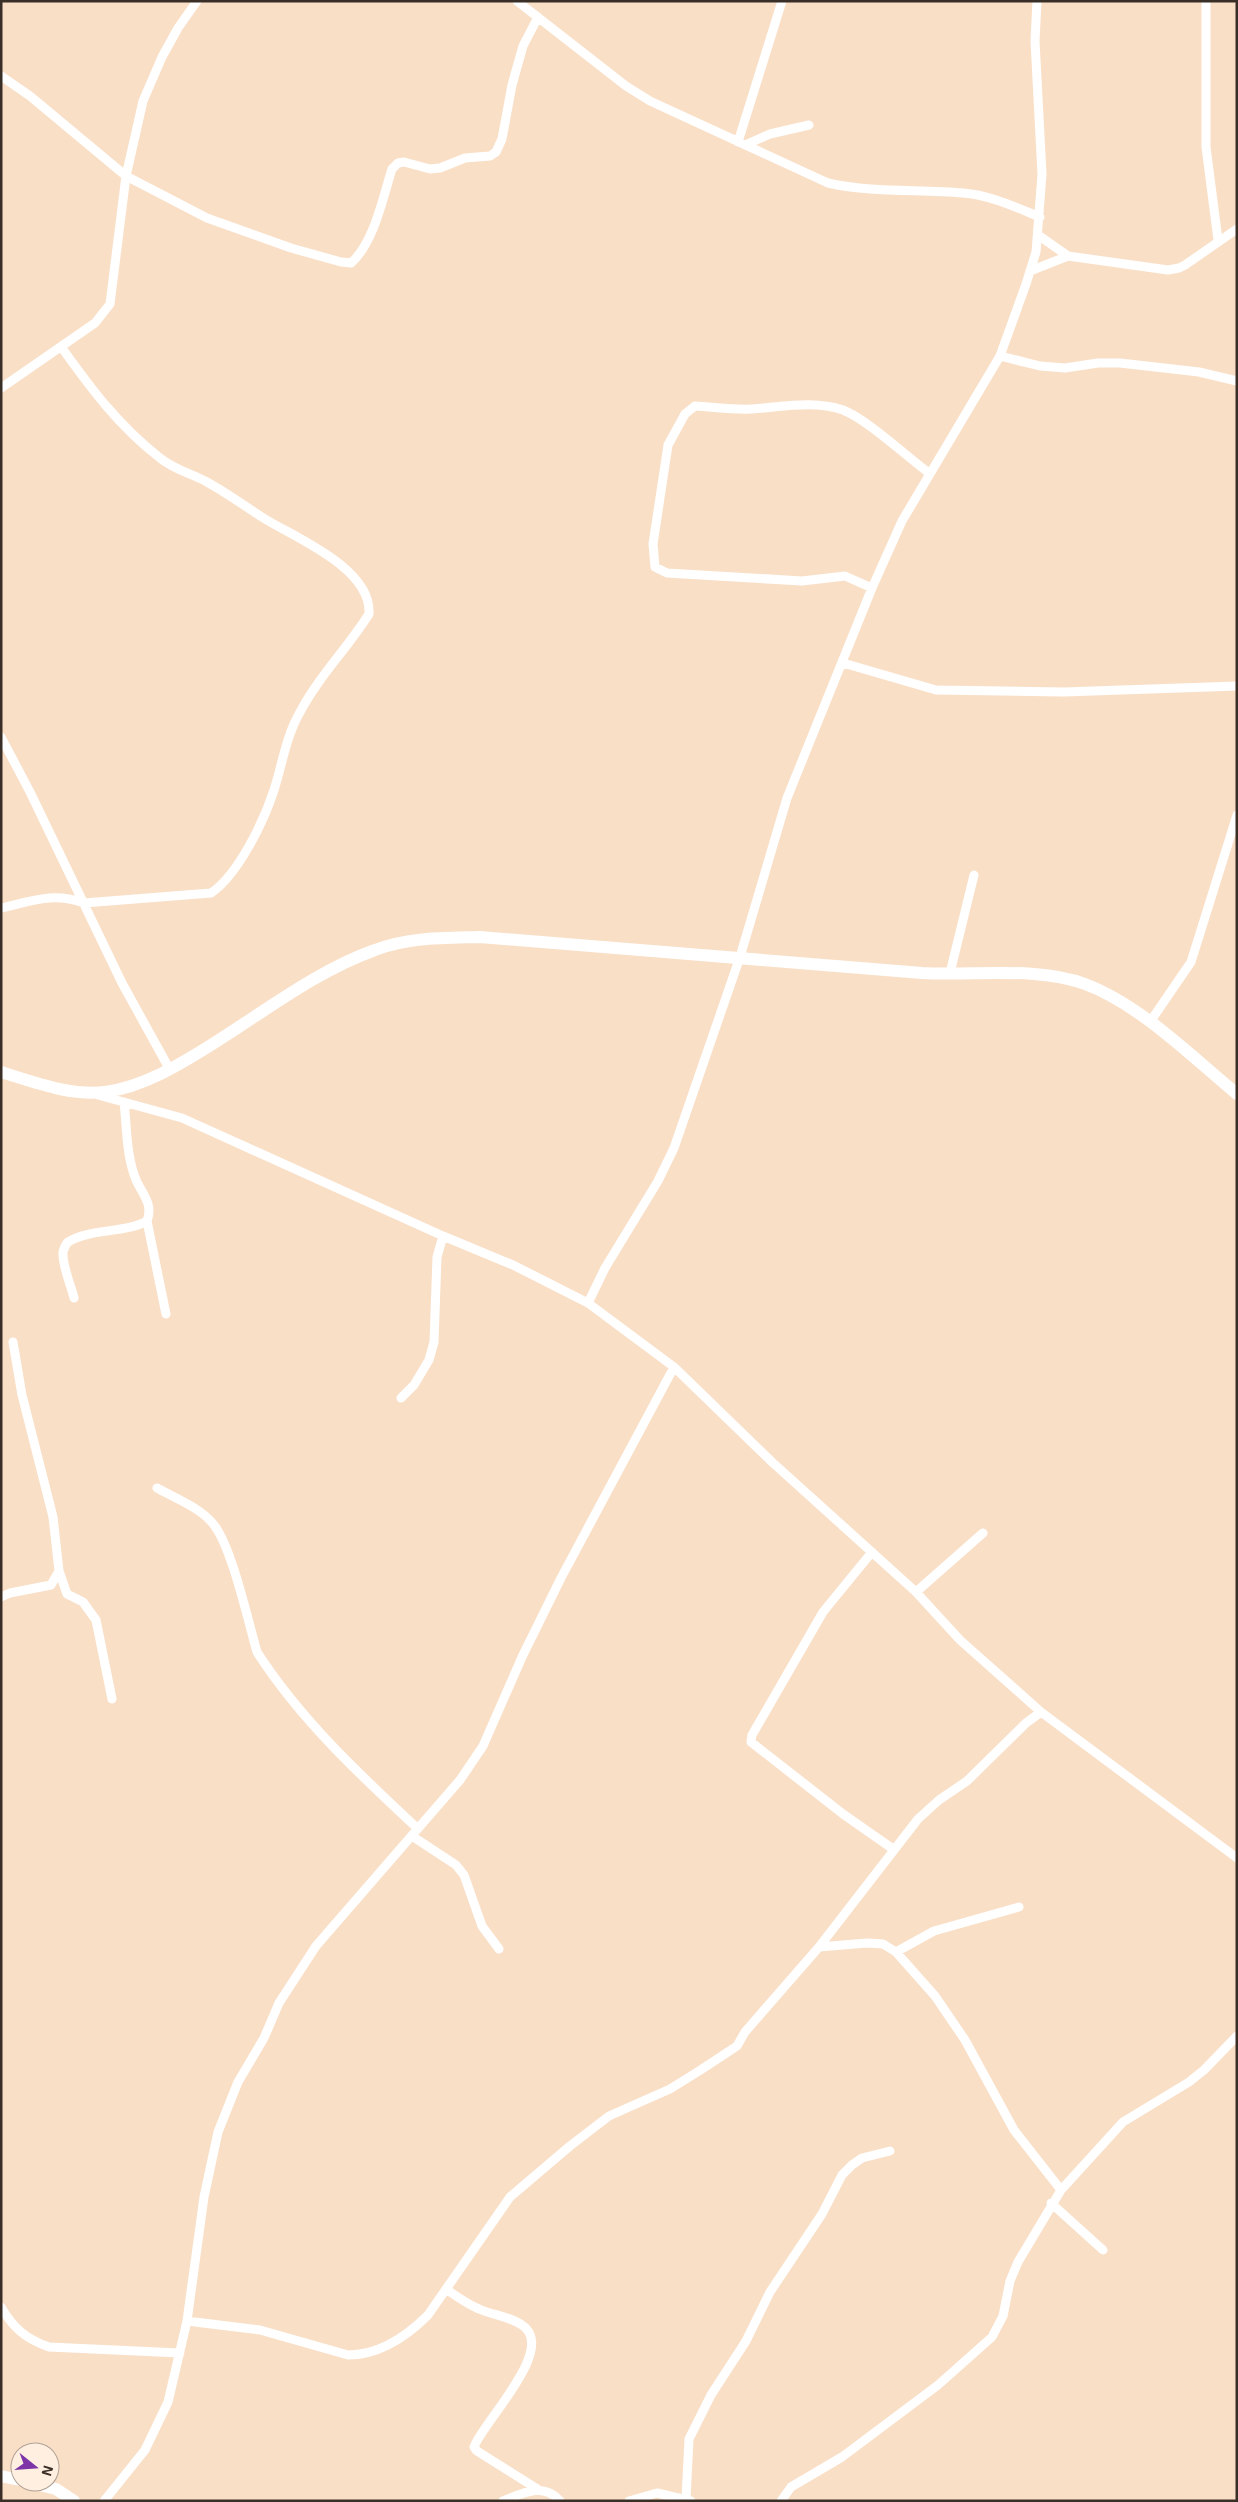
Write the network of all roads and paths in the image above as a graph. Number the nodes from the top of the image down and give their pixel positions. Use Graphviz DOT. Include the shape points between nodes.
graph roads {
  1 [pos="197,1"];
  2 [pos="517,1"];
  3 [pos="782,1"];
  4 [pos="1037,1"];
  5 [pos="1206,1"];
  6 [pos="538,16"];
  7 [pos="1,76"];
  8 [pos="809,125"];
  9 [pos="741,144"];
  10 [pos="126,176"];
  11 [pos="1040,217"];
  12 [pos="1237,229"];
  13 [pos="1038,235"];
  14 [pos="1218,240"];
  15 [pos="1068,256"];
  16 [pos="1030,271"];
  17 [pos="62,348"];
  18 [pos="1000,356"];
  19 [pos="1237,381"];
  20 [pos="1,388"];
  21 [pos="929,473"];
  22 [pos="872,588"];
  23 [pos="843,663"];
  24 [pos="1237,686"];
  25 [pos="1,737"];
  26 [pos="1237,815"];
  27 [pos="974,875"];
  28 [pos="84,903"];
  29 [pos="1,908"];
  30 [pos="740,957"];
  31 [pos="950,973"];
  32 [pos="1150,1022"];
  33 [pos="170,1070"];
  34 [pos="1,1072"];
  35 [pos="86,1092"];
  36 [pos="1237,1094"];
  37 [pos="124,1102"];
  38 [pos="148,1221"];
  39 [pos="443,1236"];
  40 [pos="74,1298"];
  41 [pos="588,1303"];
  42 [pos="166,1314"];
  43 [pos="13,1342"];
  44 [pos="674,1367"];
  45 [pos="402,1398"];
  46 [pos="157,1488"];
  47 [pos="983,1533"];
  48 [pos="872,1552"];
  49 [pos="59,1571"];
  50 [pos="916,1592"];
  51 [pos="1,1597"];
  52 [pos="112,1699"];
  53 [pos="1042,1712"];
  54 [pos="415,1832"];
  55 [pos="893,1849"];
  56 [pos="1237,1858"];
  57 [pos="1019,1907"];
  58 [pos="819,1947"];
  59 [pos="499,1949"];
  60 [pos="896,1952"];
  61 [pos="1237,2036"];
  62 [pos="890,2151"];
  63 [pos="1061,2190"];
  64 [pos="1051,2203"];
  65 [pos="1103,2250"];
  66 [pos="446,2289"];
  67 [pos="1,2307"];
  68 [pos="187,2321"];
  69 [pos="180,2353"];
  70 [pos="539,2490"];
  71 [pos="60,2492"];
  72 [pos="689,2500"];
  73 [pos="74,2501"];
  74 [pos="104,2501"];
  75 [pos="503,2501"];
  76 [pos="560,2501"];
  77 [pos="628,2501"];
  78 [pos="781,2501"];
  1 -- 10 [label="street" via="162,57 143,100"];
  2 -- 6 [label="street"];
  3 -- 9 [label="street"];
  4 -- 11 [label="street" via="1035,40 1042,174"];
  5 -- 14 [label="street" via="1206,147"];
  6 -- 9 [label="street" via="626,86 650,101"];
  6 -- 10 [label="street" via="523,46 500,147 490,156 465,158 440,168 398,163 392,169 381,208 358,257 351,263 291,248 207,218"];
  7 -- 10 [label="street"];
  8 -- 9 [label="street"];
  9 -- 11 [label="street" via="828,183 848,188 964,193 994,199"];
  10 -- 17 [label="street" via="110,304 96,323"];
  11 -- 13 [label="street"];
  12 -- 14 [label="street"];
  13 -- 15 [label="street"];
  13 -- 16 [label="street"];
  14 -- 15 [label="street" via="1190,262 1173,269 1152,269"];
  15 -- 16 [label="street"];
  16 -- 18 [label="street"];
  17 -- 20 [label="street"];
  17 -- 28 [label="street" via="103,405 130,433 156,454 209,482 321,551 363,588 370,604 369,614 359,631 313,688 297,716 264,813 247,848 221,887 211,893"];
  18 -- 19 [label="street" via="1040,366 1065,368 1120,363 1199,372"];
  18 -- 21 [label="street"];
  21 -- 22 [label="street" via="902,521"];
  21 -- 22 [label="street" via="867,424 844,411 818,405 751,409 695,406 685,414 668,445 653,544 656,567 667,573 802,581 845,576"];
  22 -- 23 [label="street"];
  23 -- 24 [label="street" via="936,690 1064,692"];
  23 -- 30 [label="street" via="787,798"];
  25 -- 28 [label="street"];
  26 -- 32 [label="street" via="1191,962"];
  27 -- 31 [label="street"];
  28 -- 29 [label="street" via="66,897 51,897"];
  28 -- 33 [label="street" via="122,983"];
  30 -- 31 [label="main road"];
  30 -- 33 [label="main road" via="480,937 427,938 375,949 325,973"];
  30 -- 41 [label="street" via="674,1148"];
  31 -- 32 [label="main road" via="1049,976 1085,984"];
  32 -- 36 [label="main road"];
  33 -- 35 [label="main road" via="125,1087"];
  34 -- 35 [label="main road" via="54,1088"];
  35 -- 37 [label="street"];
  37 -- 38 [label="street" via="132,1165 148,1202"];
  37 -- 39 [label="street" via="182,1118"];
  38 -- 40 [label="street" via="139,1226 69,1241 63,1254"];
  38 -- 42 [label="street"];
  39 -- 41 [label="street" via="512,1265"];
  39 -- 45 [label="street" via="437,1258 434,1342 429,1360"];
  41 -- 44 [label="street"];
  43 -- 49 [label="street" via="22,1395 53,1517"];
  44 -- 48 [label="street" via="772,1462"];
  44 -- 54 [label="street" via="561,1578 483,1746 460,1780"];
  46 -- 54 [label="street" via="199,1512 214,1525 226,1548 257,1652 265,1665 308,1720"];
  47 -- 50 [label="street"];
  48 -- 50 [label="street"];
  48 -- 55 [label="street" via="823,1612 752,1735 751,1742 842,1814"];
  49 -- 51 [label="street" via="51,1585"];
  49 -- 52 [label="street" via="67,1594 83,1602 96,1620"];
  50 -- 53 [label="street" via="960,1640"];
  53 -- 55 [label="street" via="1026,1723 967,1781 918,1819"];
  53 -- 56 [label="street"];
  54 -- 59 [label="street" via="464,1875 482,1926"];
  54 -- 68 [label="street" via="316,1946 279,2003 264,2038 238,2082 218,2132 206,2188"];
  55 -- 58 [label="street"];
  57 -- 60 [label="street" via="934,1932"];
  58 -- 60 [label="street" via="883,1944"];
  58 -- 66 [label="street" via="737,2046 670,2089 609,2116 510,2197"];
  60 -- 63 [label="street" via="935,1996 964,2040 1014,2130"];
  61 -- 63 [label="street" via="1196,2076 1123,2122"];
  62 -- 72 [label="street" via="862,2158 842,2176 822,2214 770,2292 746,2342 711,2395 689,2439"];
  63 -- 64 [label="street"];
  64 -- 65 [label="street"];
  64 -- 78 [label="street" via="1018,2262 1010,2281 1003,2316 992,2337 938,2385 870,2437 824,2470 790,2487"];
  66 -- 68 [label="street" via="412,2331 381,2349 360,2355 333,2352 260,2330"];
  66 -- 70 [label="street" via="479,2309 522,2325 530,2333 532,2344 528,2361 474,2447"];
  67 -- 69 [label="street" via="20,2333 49,2347"];
  68 -- 69 [label="street"];
  69 -- 74 [label="street" via="168,2402 144,2450"];
  70 -- 75 [label="street"];
  70 -- 76 [label="street" via="554,2494"];
  71 -- 73 [label="main road"];
  72 -- 77 [label="street" via="658,2493"];
}
